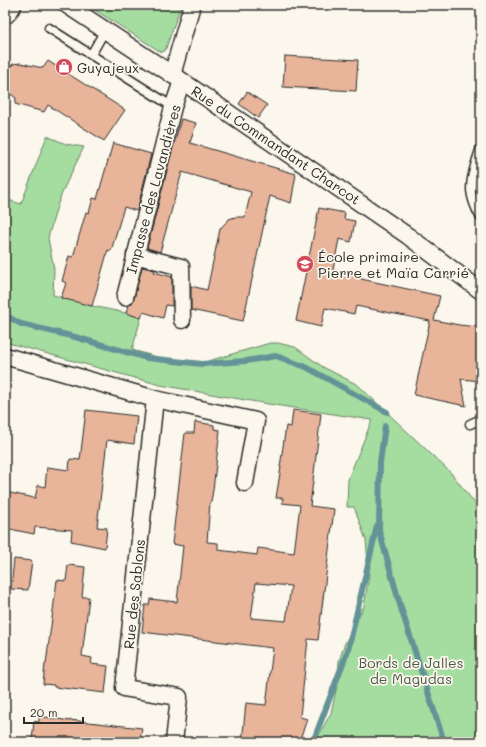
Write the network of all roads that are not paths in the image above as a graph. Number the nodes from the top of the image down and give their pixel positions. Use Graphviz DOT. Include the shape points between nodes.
graph roads {
  1 [pos="10,5"];
  2 [pos="66,5"];
  3 [pos="192,5"];
  4 [pos="5,12"];
  5 [pos="49,28"];
  6 [pos="105,30"];
  7 [pos="91,55"];
  8 [pos="177,78"];
  9 [pos="173,107"];
  10 [pos="481,147"];
  11 [pos="481,218"];
  12 [pos="135,255"];
  13 [pos="481,291"];
  14 [pos="125,296"];
  15 [pos="182,320"];
  16 [pos="5,356"];
  17 [pos="155,399"];
  18 [pos="481,419"];
  19 [pos="470,424"];
  20 [pos="245,483"];
  21 [pos="174,742"];
  1 -- 4 [label="street"];
  2 -- 6 [label="street, Rue du Commandant Charcot"];
  3 -- 8 [label="street, Impasse des Lavandières"];
  5 -- 7 [label="lane"];
  6 -- 7 [label="lane"];
  6 -- 8 [label="street, Rue du Commandant Charcot"];
  7 -- 9 [label="lane"];
  8 -- 9 [label="street, Impasse des Lavandières"];
  8 -- 13 [label="street, Rue du Commandant Charcot" via="408,236"];
  9 -- 12 [label="street, Impasse des Lavandières"];
  10 -- 11 [label="lane" via="471,189"];
  12 -- 14 [label="street, Impasse des Lavandières"];
  12 -- 15 [label="street" via="181,267"];
  16 -- 17 [label="street"];
  17 -- 20 [label="street" via="256,421"];
  17 -- 21 [label="street, Rue des Sablons" via="124,688 179,697"];
  18 -- 19 [label="lane"];
}
